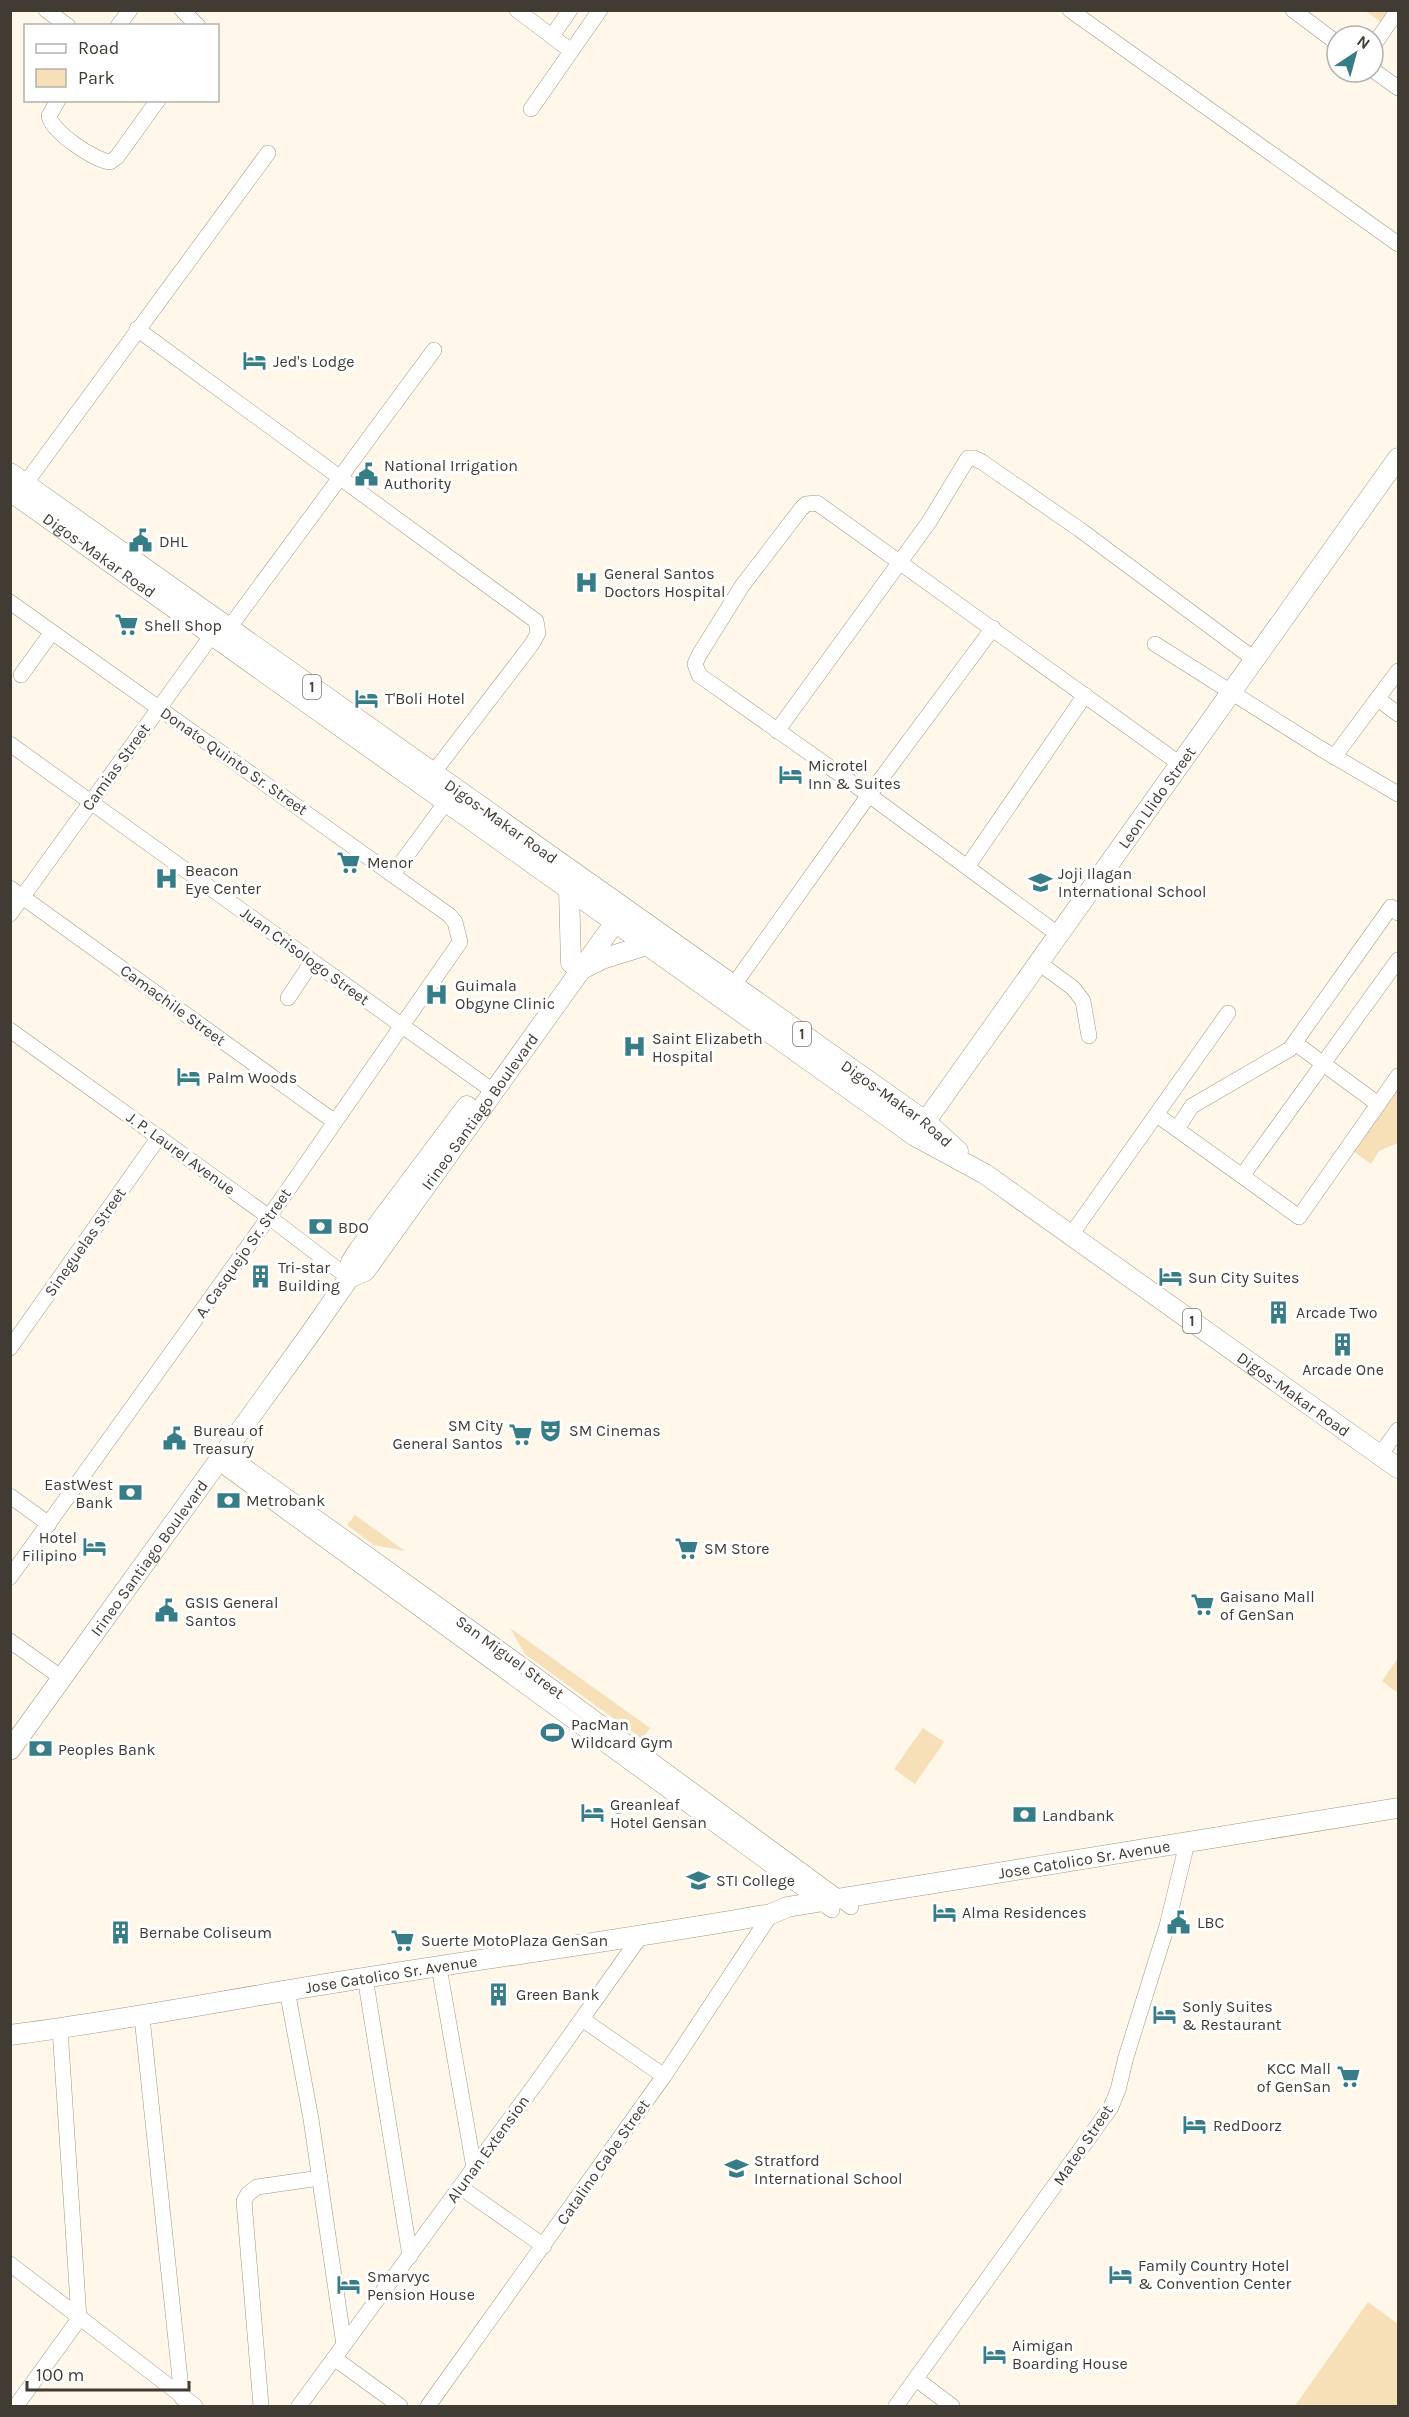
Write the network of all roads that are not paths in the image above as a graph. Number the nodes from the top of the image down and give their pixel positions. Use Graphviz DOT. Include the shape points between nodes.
graph roads {
  1 [pos="46,10"];
  2 [pos="130,10"];
  3 [pos="182,10"];
  4 [pos="517,10"];
  5 [pos="570,10"];
  6 [pos="600,10"];
  7 [pos="1070,10"];
  8 [pos="1293,10"];
  9 [pos="1398,10"];
  10 [pos="1310,15"];
  11 [pos="65,24"];
  12 [pos="120,24"];
  13 [pos="196,24"];
  14 [pos="1385,29"];
  15 [pos="1325,31"];
  16 [pos="552,36"];
  17 [pos="571,51"];
  18 [pos="1385,79"];
  19 [pos="1398,88"];
  20 [pos="57,102"];
  21 [pos="157,102"];
  22 [pos="531,109"];
  23 [pos="268,153"];
  24 [pos="1398,244"];
  25 [pos="137,329"];
  26 [pos="434,350"];
  27 [pos="1398,458"];
  28 [pos="341,476"];
  29 [pos="15,483"];
  30 [pos="899,562"];
  31 [pos="10,602"];
  32 [pos="993,628"];
  33 [pos="52,632"];
  34 [pos="221,632"];
  35 [pos="1155,644"];
  36 [pos="1254,659"];
  37 [pos="1398,671"];
  38 [pos="21,675"];
  39 [pos="1231,693"];
  40 [pos="1085,694"];
  41 [pos="1378,699"];
  42 [pos="159,709"];
  43 [pos="1398,714"];
  44 [pos="777,731"];
  45 [pos="10,744"];
  46 [pos="1334,757"];
  47 [pos="1180,764"];
  48 [pos="429,780"];
  49 [pos="1398,794"];
  50 [pos="451,795"];
  51 [pos="869,795"];
  52 [pos="91,801"];
  53 [pos="967,867"];
  54 [pos="393,874"];
  55 [pos="10,888"];
  56 [pos="569,890"];
  57 [pos="23,897"];
  58 [pos="614,911"];
  59 [pos="1398,913"];
  60 [pos="10,914"];
  61 [pos="455,922"];
  62 [pos="1059,935"];
  63 [pos="647,945"];
  64 [pos="1398,960"];
  65 [pos="312,962"];
  66 [pos="1039,963"];
  67 [pos="576,966"];
  68 [pos="734,986"];
  69 [pos="288,998"];
  70 [pos="1228,1013"];
  71 [pos="403,1026"];
  72 [pos="10,1030"];
  73 [pos="1089,1036"];
  74 [pos="1295,1043"];
  75 [pos="1324,1063"];
  76 [pos="1398,1076"];
  77 [pos="488,1087"];
  78 [pos="1173,1093"];
  79 [pos="1378,1104"];
  80 [pos="1192,1106"];
  81 [pos="1157,1115"];
  82 [pos="335,1122"];
  83 [pos="920,1129"];
  84 [pos="1177,1129"];
  85 [pos="159,1137"];
  86 [pos="1242,1176"];
  87 [pos="269,1217"];
  88 [pos="1071,1235"];
  89 [pos="349,1278"];
  90 [pos="10,1348"];
  91 [pos="1398,1430"];
  92 [pos="1380,1455"];
  93 [pos="222,1457"];
  94 [pos="1398,1468"];
  95 [pos="10,1496"];
  96 [pos="49,1524"];
  97 [pos="10,1577"];
  98 [pos="10,1641"];
  99 [pos="62,1678"];
  100 [pos="10,1750"];
  101 [pos="1398,1808"];
  102 [pos="1398,1820"];
  103 [pos="1185,1849"];
  104 [pos="836,1904"];
  105 [pos="771,1914"];
  106 [pos="640,1937"];
  107 [pos="439,1967"];
  108 [pos="365,1977"];
  109 [pos="287,1990"];
  110 [pos="142,2017"];
  111 [pos="582,2019"];
  112 [pos="60,2029"];
  113 [pos="10,2034"];
  114 [pos="664,2076"];
  115 [pos="474,2168"];
  116 [pos="320,2178"];
  117 [pos="460,2187"];
  118 [pos="544,2246"];
  119 [pos="410,2256"];
  120 [pos="10,2264"];
  121 [pos="78,2319"];
  122 [pos="344,2345"];
  123 [pos="334,2358"];
  124 [pos="916,2379"];
  125 [pos="188,2402"];
  126 [pos="16,2406"];
  127 [pos="261,2406"];
  128 [pos="299,2406"];
  129 [pos="400,2406"];
  130 [pos="428,2406"];
  131 [pos="896,2406"];
  132 [pos="952,2406"];
  1 -- 11 [label="street"];
  2 -- 12 [label="street"];
  3 -- 13 [label="street"];
  4 -- 16 [label="street"];
  5 -- 16 [label="street"];
  6 -- 17 [label="street"];
  7 -- 24 [label="street"];
  8 -- 10 [label="street"];
  9 -- 14 [label="street"];
  10 -- 15 [label="street"];
  16 -- 17 [label="street"];
  17 -- 22 [label="street"];
  18 -- 19 [label="street"];
  20 -- 21 [label="street" via="49,116 50,123 96,157 110,162"];
  23 -- 25 [label="street"];
  25 -- 28 [label="street"];
  25 -- 29 [label="street"];
  26 -- 28 [label="street, Camias Street"];
  27 -- 36 [label="main road, Leon Llido Street"];
  28 -- 34 [label="street, Camias Street"];
  28 -- 48 [label="street" via="536,621 538,633 532,644"];
  29 -- 34 [label="main road, Digos-Makar Road / 1"];
  30 -- 32 [label="street"];
  30 -- 36 [label="street" via="935,513 962,466 968,458 974,458 1079,529"];
  30 -- 44 [label="street"];
  30 -- 44 [label="street" via="827,508 811,503 801,509 742,586 706,641 696,669 706,681"];
  31 -- 33 [label="street, Donato Quinto Sr. Street"];
  32 -- 40 [label="street"];
  32 -- 51 [label="street"];
  33 -- 38 [label="street"];
  33 -- 42 [label="street, Donato Quinto Sr. Street"];
  34 -- 42 [label="street, Camias Street"];
  34 -- 48 [label="main road, Digos-Makar Road / 1"];
  35 -- 39 [label="street"];
  36 -- 39 [label="main road, Leon Llido Street"];
  37 -- 41 [label="street"];
  39 -- 46 [label="street"];
  39 -- 47 [label="main road, Leon Llido Street"];
  40 -- 47 [label="street"];
  40 -- 53 [label="street"];
  41 -- 43 [label="street"];
  41 -- 46 [label="street"];
  42 -- 52 [label="street, Camias Street"];
  42 -- 54 [label="street, Donato Quinto Sr. Street"];
  44 -- 51 [label="street"];
  45 -- 52 [label="street, Juan Crisologo Street"];
  46 -- 49 [label="street"];
  47 -- 62 [label="main road, Leon Llido Street"];
  48 -- 50 [label="main road, Digos-Makar Road / 1"];
  50 -- 54 [label="street"];
  50 -- 56 [label="main road, Digos-Makar Road / 1"];
  50 -- 58 [label="main road, Digos-Makar Road / 1"];
  51 -- 53 [label="street"];
  51 -- 68 [label="street"];
  52 -- 57 [label="street, Camias Street"];
  52 -- 65 [label="street, Juan Crisologo Street"];
  53 -- 62 [label="street"];
  54 -- 61 [label="street, Donato Quinto Sr. Street"];
  55 -- 57 [label="street, Camachile Street"];
  56 -- 58 [label="main road, Digos-Makar Road / 1"];
  56 -- 67 [label="main road"];
  57 -- 60 [label="street, Camias Street"];
  57 -- 82 [label="street, Camachile Street"];
  58 -- 63 [label="main road, Digos-Makar Road / 1"];
  58 -- 67 [label="main road, Irineo Santiago Boulevard"];
  58 -- 68 [label="main road, Digos-Makar Road / 1"];
  59 -- 74 [label="street" via="1391,907"];
  61 -- 71 [label="street, A. Casquejo Sr. Street" via="460,942 457,949"];
  62 -- 66 [label="main road, Leon Llido Street"];
  63 -- 67 [label="main road"];
  63 -- 83 [label="main road, Digos-Makar Road / 1"];
  64 -- 75 [label="street"];
  65 -- 69 [label="street"];
  65 -- 71 [label="street, Juan Crisologo Street"];
  66 -- 73 [label="street" via="1073,988 1083,1001"];
  66 -- 83 [label="main road, Leon Llido Street"];
  67 -- 77 [label="main road, Irineo Santiago Boulevard"];
  68 -- 83 [label="main road, Digos-Makar Road / 1"];
  70 -- 78 [label="street"];
  71 -- 77 [label="street, Juan Crisologo Street"];
  71 -- 82 [label="street, A. Casquejo Sr. Street"];
  72 -- 85 [label="street, J. P. Laurel Avenue"];
  74 -- 75 [label="street"];
  74 -- 80 [label="street" via="1278,1057"];
  75 -- 79 [label="street"];
  75 -- 86 [label="street"];
  76 -- 79 [label="street"];
  77 -- 89 [label="main road, Irineo Santiago Boulevard" via="365,1271"];
  78 -- 80 [label="street"];
  78 -- 81 [label="street"];
  79 -- 86 [label="street" via="1299,1217"];
  80 -- 84 [label="street"];
  81 -- 84 [label="street"];
  81 -- 88 [label="street"];
  82 -- 87 [label="street, A. Casquejo Sr. Street"];
  83 -- 88 [label="main road, Digos-Makar Road / 1"];
  84 -- 86 [label="street"];
  85 -- 87 [label="street, J. P. Laurel Avenue"];
  85 -- 90 [label="street, Sineguelas Street"];
  87 -- 89 [label="street, J. P. Laurel Avenue"];
  87 -- 96 [label="street, A. Casquejo Sr. Street"];
  88 -- 92 [label="main road, Digos-Makar Road / 1"];
  89 -- 93 [label="main road, Irineo Santiago Boulevard"];
  91 -- 92 [label="street"];
  92 -- 94 [label="main road, Digos-Makar Road / 1"];
  93 -- 99 [label="main road, Irineo Santiago Boulevard"];
  93 -- 104 [label="street, San Miguel Street"];
  95 -- 96 [label="street"];
  96 -- 97 [label="street, A. Casquejo Sr. Street"];
  98 -- 99 [label="street"];
  99 -- 100 [label="main road, Irineo Santiago Boulevard"];
  101 -- 103 [label="main road, Jose Catolico Sr. Avenue"];
  102 -- 103 [label="main road, Jose Catolico Sr. Avenue"];
  103 -- 104 [label="main road, Jose Catolico Sr. Avenue"];
  103 -- 124 [label="street, Mateo Street" via="1167,1926 1111,2107"];
  104 -- 105 [label="main road, Jose Catolico Sr. Avenue" via="788,1917"];
  105 -- 106 [label="main road, Jose Catolico Sr. Avenue"];
  105 -- 114 [label="street, Catalino Cabe Street"];
  106 -- 107 [label="main road, Jose Catolico Sr. Avenue"];
  106 -- 111 [label="street, Alunan Extension"];
  107 -- 108 [label="main road, Jose Catolico Sr. Avenue"];
  107 -- 115 [label="street"];
  108 -- 109 [label="main road, Jose Catolico Sr. Avenue"];
  108 -- 119 [label="street"];
  109 -- 110 [label="main road, Jose Catolico Sr. Avenue"];
  109 -- 116 [label="street"];
  110 -- 112 [label="main road, Jose Catolico Sr. Avenue"];
  110 -- 125 [label="street"];
  111 -- 114 [label="street"];
  111 -- 115 [label="street, Alunan Extension"];
  112 -- 113 [label="main road, Jose Catolico Sr. Avenue"];
  112 -- 121 [label="street"];
  114 -- 118 [label="street, Catalino Cabe Street"];
  115 -- 117 [label="street, Alunan Extension"];
  116 -- 122 [label="street"];
  116 -- 127 [label="street" via="257,2187 244,2201"];
  117 -- 118 [label="street"];
  117 -- 119 [label="street, Alunan Extension"];
  118 -- 130 [label="street, Catalino Cabe Street"];
  119 -- 122 [label="street, Alunan Extension"];
  120 -- 121 [label="street"];
  121 -- 125 [label="street"];
  121 -- 126 [label="street"];
  122 -- 123 [label="street, Alunan Extension"];
  123 -- 128 [label="street, Alunan Extension"];
  123 -- 129 [label="street"];
  124 -- 131 [label="street, Mateo Street"];
  124 -- 132 [label="street"];
}
